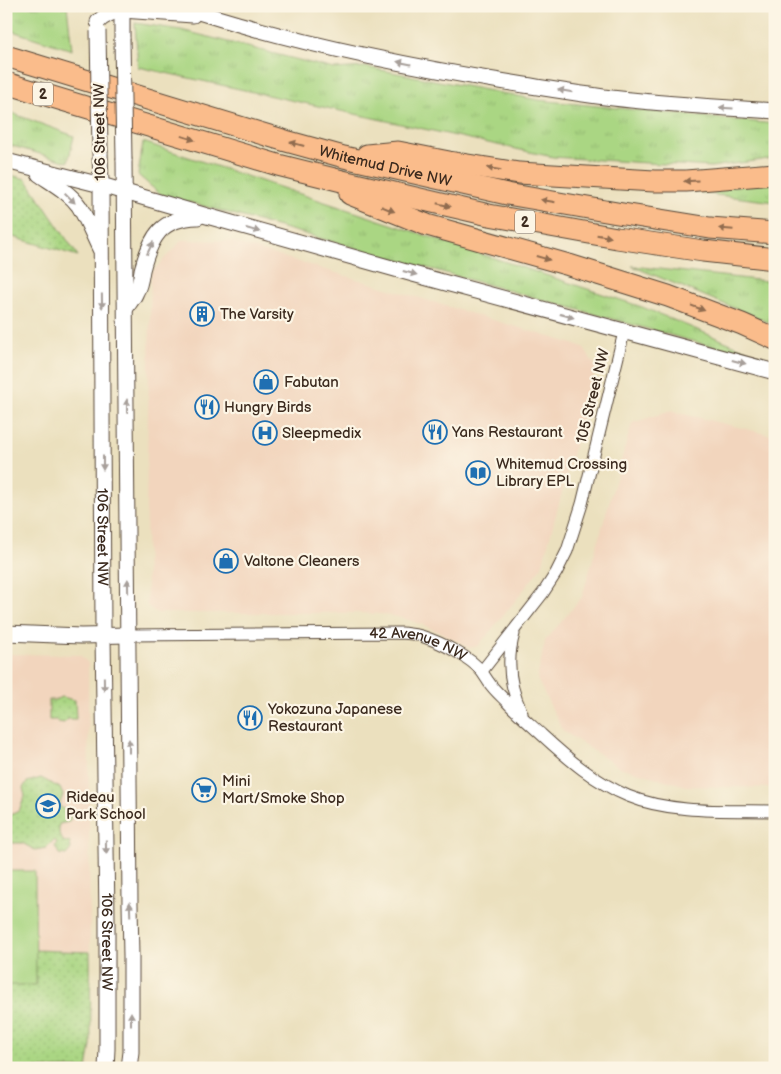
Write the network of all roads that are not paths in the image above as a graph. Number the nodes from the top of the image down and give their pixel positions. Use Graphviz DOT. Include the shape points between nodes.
graph roads {
  1 [pos="97,6"];
  2 [pos="180,6"];
  3 [pos="122,8"];
  4 [pos="212,11"];
  5 [pos="98,27"];
  6 [pos="6,56"];
  7 [pos="6,83"];
  8 [pos="775,111"];
  9 [pos="344,156"];
  10 [pos="6,161"];
  11 [pos="278,165"];
  12 [pos="31,168"];
  13 [pos="775,174"];
  14 [pos="101,186"];
  15 [pos="124,192"];
  16 [pos="206,216"];
  17 [pos="775,233"];
  18 [pos="101,252"];
  19 [pos="775,259"];
  20 [pos="126,308"];
  21 [pos="624,332"];
  22 [pos="775,339"];
  23 [pos="775,372"];
  24 [pos="516,627"];
  25 [pos="6,633"];
  26 [pos="128,634"];
  27 [pos="103,635"];
  28 [pos="482,671"];
  29 [pos="526,720"];
  30 [pos="775,811"];
  31 [pos="106,1068"];
  32 [pos="129,1068"];
  1 -- 5 [label="street, 106 Street NW"];
  2 -- 4 [label="street"];
  3 -- 4 [label="street"];
  3 -- 5 [label="street" via="106,15"];
  3 -- 15 [label="street, 106 Street NW, bridge"];
  8 -- 4 [label="street, one-way" via="591,95 449,73 272,33"];
  5 -- 14 [label="street, 106 Street NW, bridge"];
  9 -- 6 [label="highway, Whitemud Drive NW / 2, one-way"];
  7 -- 11 [label="highway, Whitemud Drive NW / 2, one-way"];
  13 -- 9 [label="highway, one-way" via="654,182 519,173 398,152"];
  17 -- 9 [label="highway, Whitemud Drive NW / 2, one-way" via="710,228 608,212 508,194"];
  10 -- 12 [label="street"];
  11 -- 19 [label="highway, Whitemud Drive NW / 2, one-way" via="489,215 636,241"];
  11 -- 22 [label="highway, one-way" via="427,225 668,296"];
  12 -- 14 [label="street"];
  12 -- 18 [label="street, one-way" via="75,202"];
  14 -- 15 [label="street"];
  14 -- 18 [label="street, 106 Street NW"];
  15 -- 16 [label="street"];
  15 -- 20 [label="street, 106 Street NW"];
  20 -- 16 [label="street, one-way" via="137,292 146,254 160,229 180,218"];
  16 -- 21 [label="street, one-way"];
  18 -- 27 [label="street, 106 Street NW, one-way"];
  26 -- 20 [label="street, 106 Street NW, one-way"];
  21 -- 23 [label="street, one-way"];
  21 -- 24 [label="street, 105 Street NW" via="571,543 554,578"];
  24 -- 28 [label="street, 105 Street NW"];
  24 -- 29 [label="street, 105 Street NW" via="511,646 510,674"];
  25 -- 27 [label="street, 42 Avenue NW"];
  26 -- 27 [label="street, 42 Avenue NW"];
  26 -- 28 [label="street, 42 Avenue NW" via="413,634 433,640"];
  32 -- 26 [label="street, 106 Street NW, one-way"];
  27 -- 31 [label="street, 106 Street NW, one-way"];
  28 -- 29 [label="street, 42 Avenue NW" via="493,687"];
  29 -- 30 [label="street, 42 Avenue NW" via="576,765 629,796 664,806"];
}
